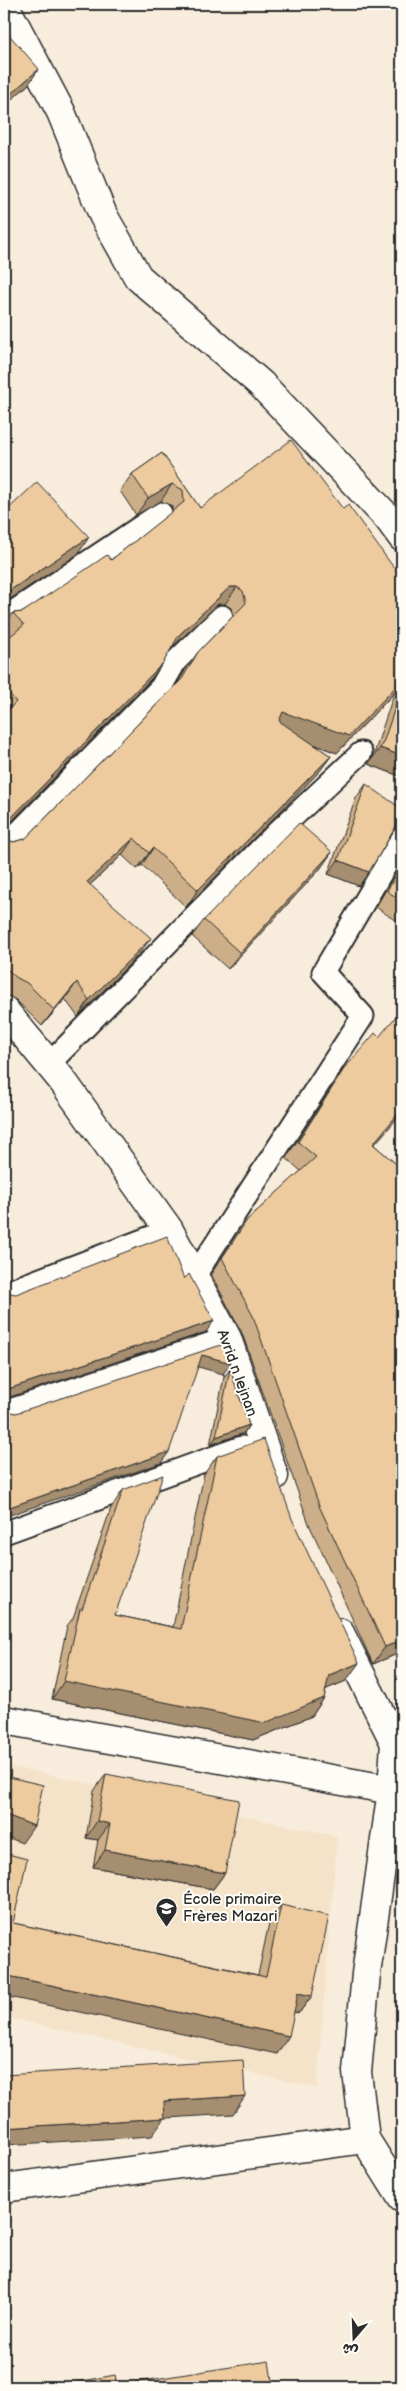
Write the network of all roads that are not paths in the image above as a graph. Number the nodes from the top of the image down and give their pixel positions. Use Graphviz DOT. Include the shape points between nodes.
graph roads {
  1 [pos="4,4"];
  2 [pos="161,513"];
  3 [pos="402,537"];
  4 [pos="222,616"];
  5 [pos="4,618"];
  6 [pos="361,753"];
  7 [pos="402,838"];
  8 [pos="4,847"];
  9 [pos="4,1010"];
  10 [pos="49,1064"];
  11 [pos="169,1230"];
  12 [pos="194,1277"];
  13 [pos="4,1293"];
  14 [pos="227,1338"];
  15 [pos="4,1412"];
  16 [pos="261,1440"];
  17 [pos="284,1503"];
  18 [pos="4,1533"];
  19 [pos="329,1607"];
  20 [pos="4,1720"];
  21 [pos="399,1738"];
  22 [pos="397,1795"];
  23 [pos="365,2139"];
  24 [pos="4,2188"];
  25 [pos="402,2198"];
  1 -- 3 [label="street" via="61,112 103,215 138,277 261,384 388,518"];
  2 -- 5 [label="lane"];
  4 -- 8 [label="lane" via="176,661 161,687"];
  6 -- 10 [label="lane" via="276,833"];
  7 -- 12 [label="lane" via="322,972 363,1016"];
  9 -- 10 [label="street, Avrid n lejnan"];
  10 -- 11 [label="street, Avrid n lejnan"];
  11 -- 12 [label="street, Avrid n lejnan"];
  11 -- 13 [label="lane"];
  12 -- 14 [label="street, Avrid n lejnan"];
  14 -- 15 [label="lane"];
  14 -- 16 [label="street, Avrid n lejnan"];
  16 -- 17 [label="street, Avrid n lejnan"];
  16 -- 18 [label="lane"];
  19 -- 21 [label="street"];
  20 -- 22 [label="street"];
  21 -- 22 [label="street"];
  22 -- 23 [label="street" via="366,1974 357,2072"];
  23 -- 24 [label="street"];
  23 -- 25 [label="street"];
}
